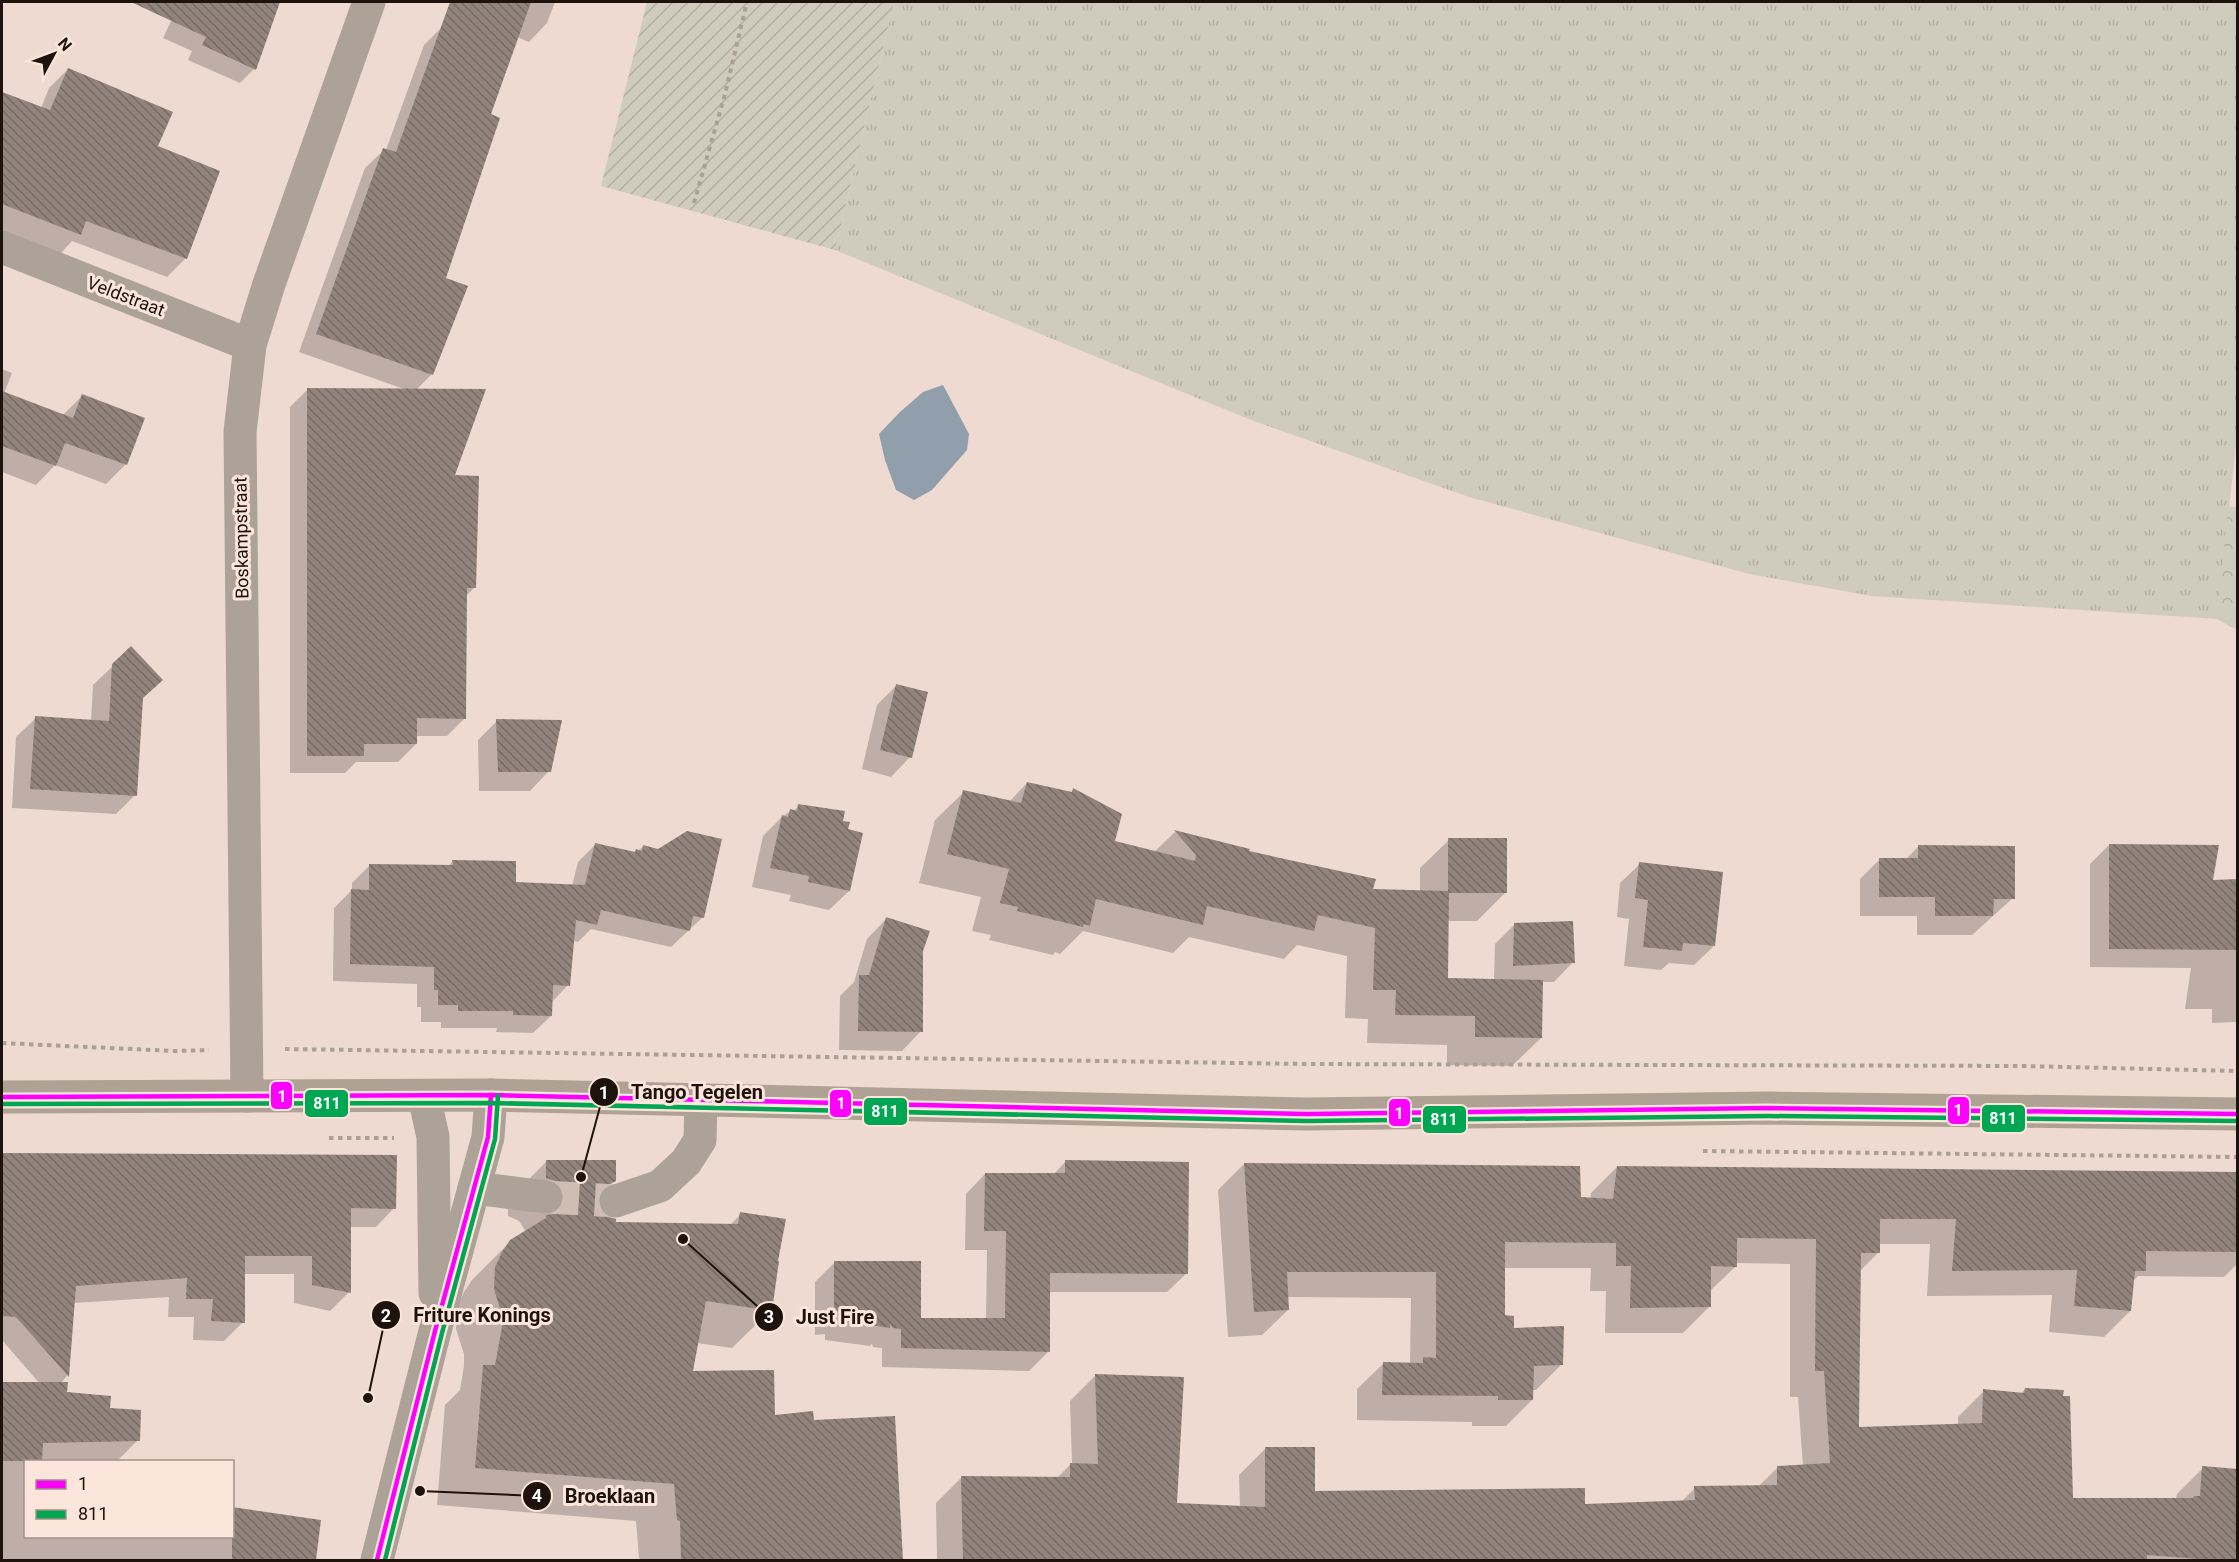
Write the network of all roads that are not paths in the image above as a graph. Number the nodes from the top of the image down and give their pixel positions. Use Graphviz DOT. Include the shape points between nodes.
graph roads {
  1 [pos="369,2"];
  2 [pos="2,247"];
  3 [pos="250,345"];
  4 [pos="491,1095"];
  5 [pos="248,1096"];
  6 [pos="424,1096"];
  7 [pos="2,1097"];
  8 [pos="701,1100"];
  9 [pos="2238,1114"];
  10 [pos="474,1188"];
  11 [pos="546,1197"];
  12 [pos="616,1201"];
  13 [pos="435,1331"];
  14 [pos="377,1560"];
  1 -- 3 [label="street, Boskampstraat"];
  2 -- 3 [label="street, Veldstraat"];
  3 -- 5 [label="street, Boskampstraat" via="240,432"];
  4 -- 6 [label="main road"];
  4 -- 8 [label="main road"];
  4 -- 10 [label="street" via="488,1137"];
  5 -- 6 [label="main road"];
  5 -- 7 [label="main road"];
  6 -- 13 [label="street" via="433,1137"];
  8 -- 9 [label="main road" via="1308,1114 1756,1108"];
  8 -- 12 [label="street" via="700,1140 686,1162 660,1186"];
  10 -- 11 [label="street"];
  10 -- 13 [label="street"];
  13 -- 14 [label="street"];
}
